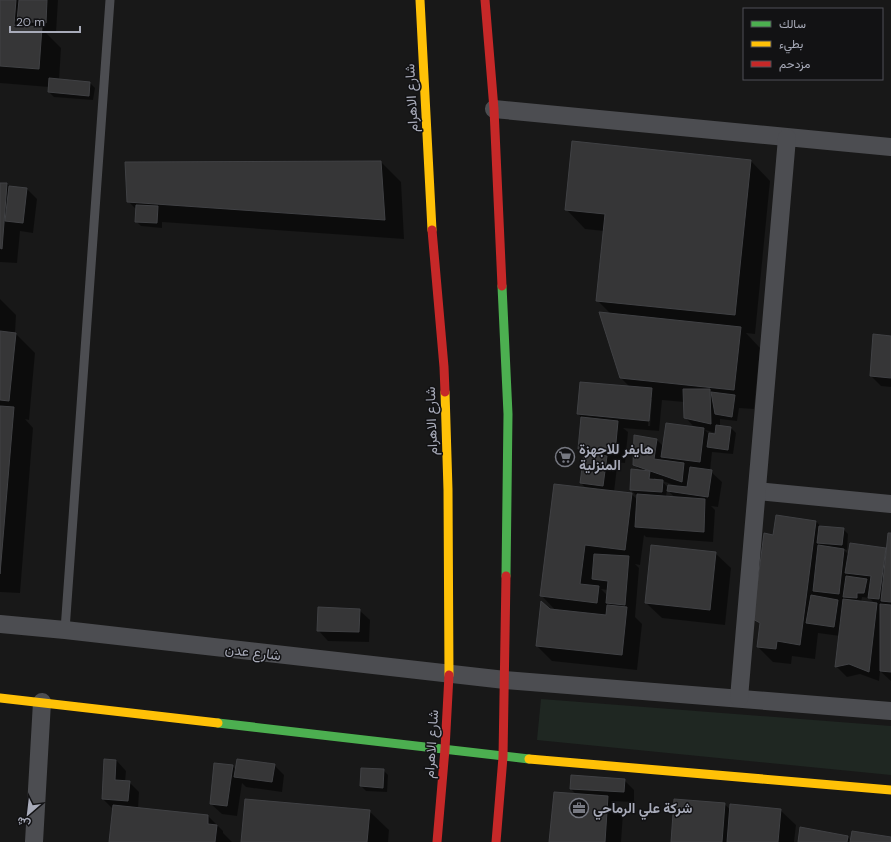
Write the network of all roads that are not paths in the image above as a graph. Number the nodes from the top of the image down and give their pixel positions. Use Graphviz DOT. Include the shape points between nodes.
graph roads {
  1 [pos="110,0"];
  2 [pos="420,0"];
  3 [pos="485,0"];
  4 [pos="494,109"];
  5 [pos="787,138"];
  6 [pos="891,147"];
  7 [pos="756,491"];
  8 [pos="891,504"];
  9 [pos="0,624"];
  10 [pos="65,630"];
  11 [pos="449,675"];
  12 [pos="506,680"];
  13 [pos="0,698"];
  14 [pos="739,698"];
  15 [pos="42,702"];
  16 [pos="891,711"];
  17 [pos="446,749"];
  18 [pos="503,757"];
  19 [pos="891,790"];
  20 [pos="34,842"];
  21 [pos="437,842"];
  22 [pos="496,842"];
  1 -- 10 [label="lane"];
  2 -- 11 [label="main road, شارع الاهرام" via="433,248 444,366"];
  3 -- 4 [label="main road"];
  4 -- 5 [label="street"];
  4 -- 12 [label="main road" via="508,414"];
  5 -- 6 [label="street"];
  5 -- 7 [label="street"];
  7 -- 8 [label="street"];
  7 -- 14 [label="street"];
  9 -- 10 [label="street, شارع عدن"];
  10 -- 11 [label="street, شارع عدن"];
  11 -- 12 [label="street, شارع عدن"];
  11 -- 17 [label="main road, شارع الاهرام"];
  12 -- 14 [label="street, شارع عدن"];
  12 -- 18 [label="main road"];
  13 -- 15 [label="main road"];
  14 -- 16 [label="street, شارع عدن"];
  15 -- 17 [label="main road"];
  15 -- 20 [label="street"];
  17 -- 18 [label="main road"];
  17 -- 21 [label="main road, شارع الاهرام"];
  18 -- 19 [label="main road"];
  18 -- 22 [label="main road"];
}
